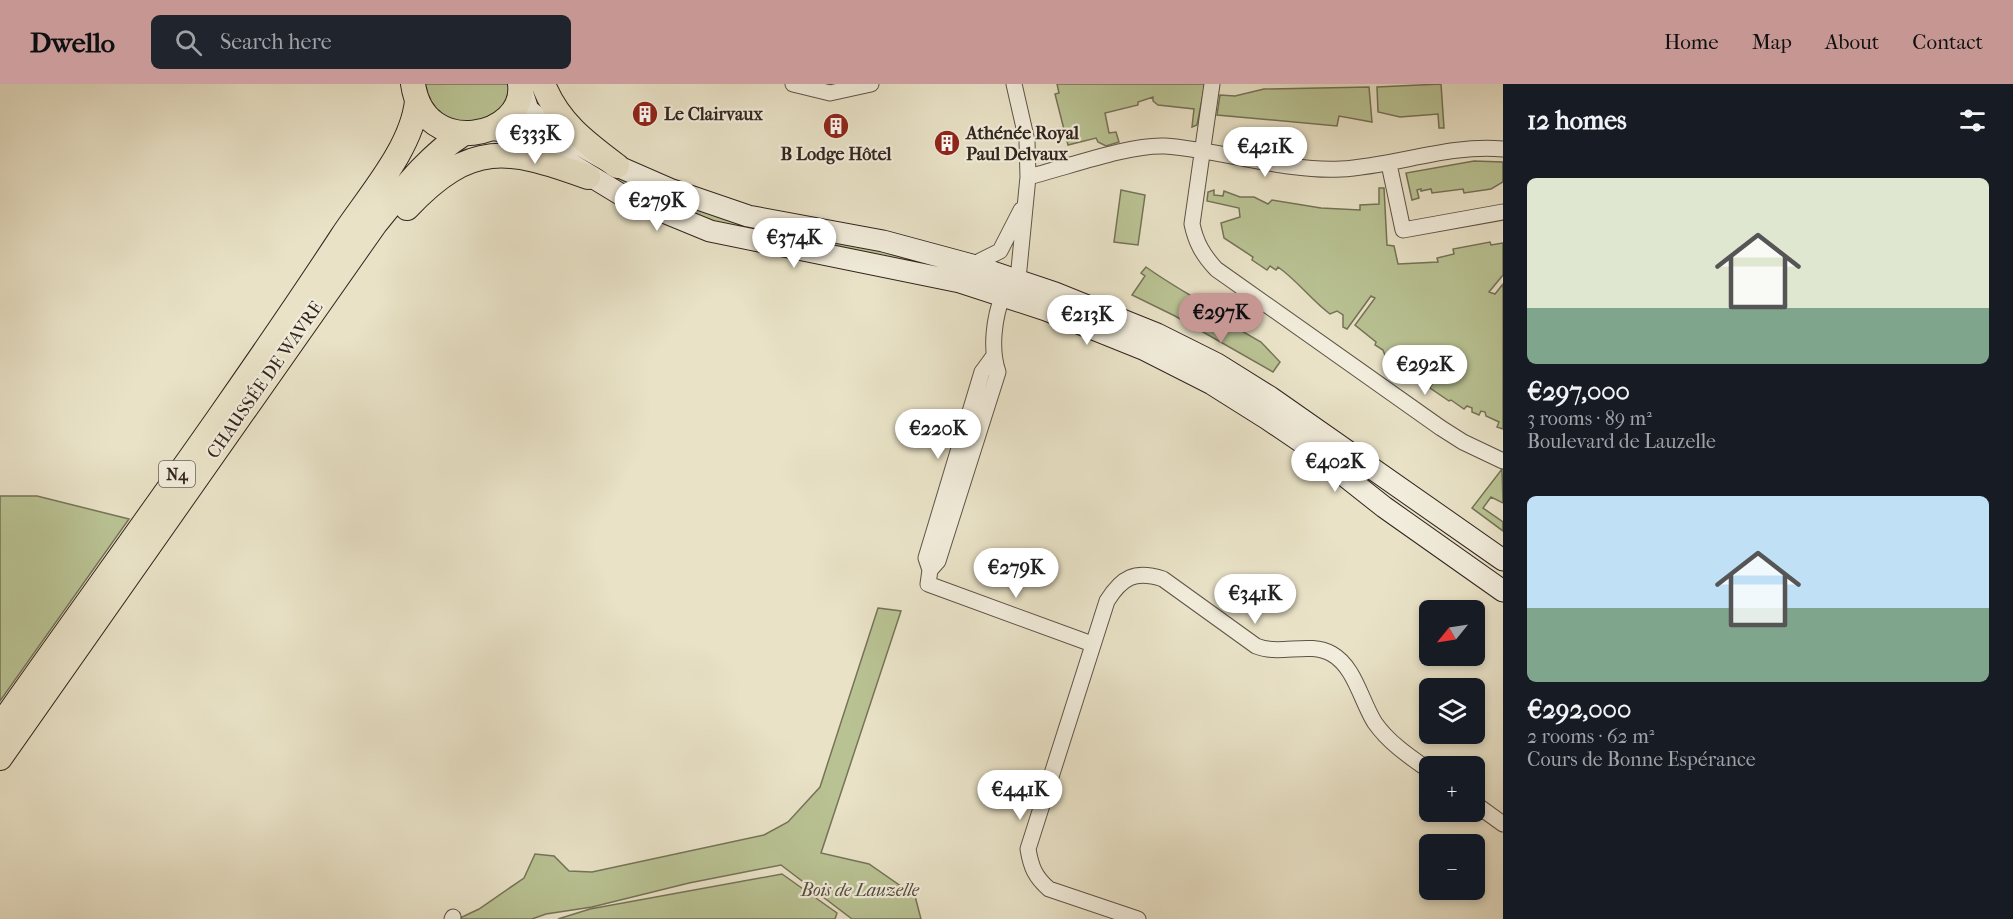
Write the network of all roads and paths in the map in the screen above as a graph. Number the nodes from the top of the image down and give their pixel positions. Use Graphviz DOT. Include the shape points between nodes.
graph roads {
  1 [pos="793,84"];
  2 [pos="1014,84"];
  3 [pos="1212,84"];
  4 [pos="528,85"];
  5 [pos="866,85"];
  6 [pos="415,92"];
  7 [pos="490,129"];
  8 [pos="463,134"];
  9 [pos="1503,150"];
  10 [pos="1203,152"];
  11 [pos="1389,164"];
  12 [pos="617,166"];
  13 [pos="588,177"];
  14 [pos="1028,177"];
  15 [pos="1026,199"];
  16 [pos="1503,212"];
  17 [pos="972,265"];
  18 [pos="1018,279"];
  19 [pos="996,293"];
  20 [pos="322,298"];
  21 [pos="1503,460"];
  22 [pos="1503,560"];
  23 [pos="1503,591"];
  24 [pos="1092,644"];
  25 [pos="0,726"];
  26 [pos="0,758"];
  27 [pos="1419,763"];
  28 [pos="1485,811"];
  29 [pos="1503,824"];
  30 [pos="1138,919"];
  1 -- 5 [label="street" via="830,93"];
  2 -- 14 [label="street" via="1027,141"];
  3 -- 10 [label="street"];
  4 -- 7 [label="main road" via="510,113"];
  4 -- 12 [label="main road" via="551,104 572,131"];
  6 -- 8 [label="main road, CHAUSSÉE DE WAVRE / N4" via="428,117 444,129"];
  6 -- 25 [label="main road, CHAUSSÉE DE WAVRE / N4" via="416,117 402,147"];
  7 -- 8 [label="main road, CHAUSSÉE DE WAVRE / N4"];
  7 -- 13 [label="main road" via="527,137"];
  8 -- 20 [label="main road, CHAUSSÉE DE WAVRE / N4" via="440,151 394,201"];
  9 -- 11 [label="street" via="1477,148"];
  10 -- 11 [label="street" via="1326,170"];
  10 -- 14 [label="street" via="1145,147"];
  10 -- 21 [label="street" via="1192,224 1203,255 1216,269 1448,432"];
  11 -- 16 [label="street" via="1403,230"];
  12 -- 17 [label="main road" via="748,216 883,241"];
  13 -- 19 [label="main road" via="710,231 928,273"];
  13 -- 20 [label="main road" via="519,156 496,155 457,166 424,190 381,235 342,287"];
  14 -- 15 [label="street"];
  15 -- 17 [label="street" via="1000,251"];
  15 -- 18 [label="street"];
  17 -- 18 [label="main road"];
  18 -- 19 [label="main road"];
  18 -- 22 [label="main road" via="1126,320 1236,375"];
  19 -- 23 [label="main road" via="1143,349 1230,394"];
  19 -- 24 [label="street" via="993,357 982,372 926,558 930,570 928,584"];
  20 -- 26 [label="main road, CHAUSSÉE DE WAVRE / N4"];
  24 -- 27 [label="street" via="1117,585 1147,574 1162,579 1256,646 1268,651 1316,649 1344,663 1385,737"];
  24 -- 30 [label="street" via="1028,849 1032,868 1049,889"];
  28 -- 29 [label="street"];
}
